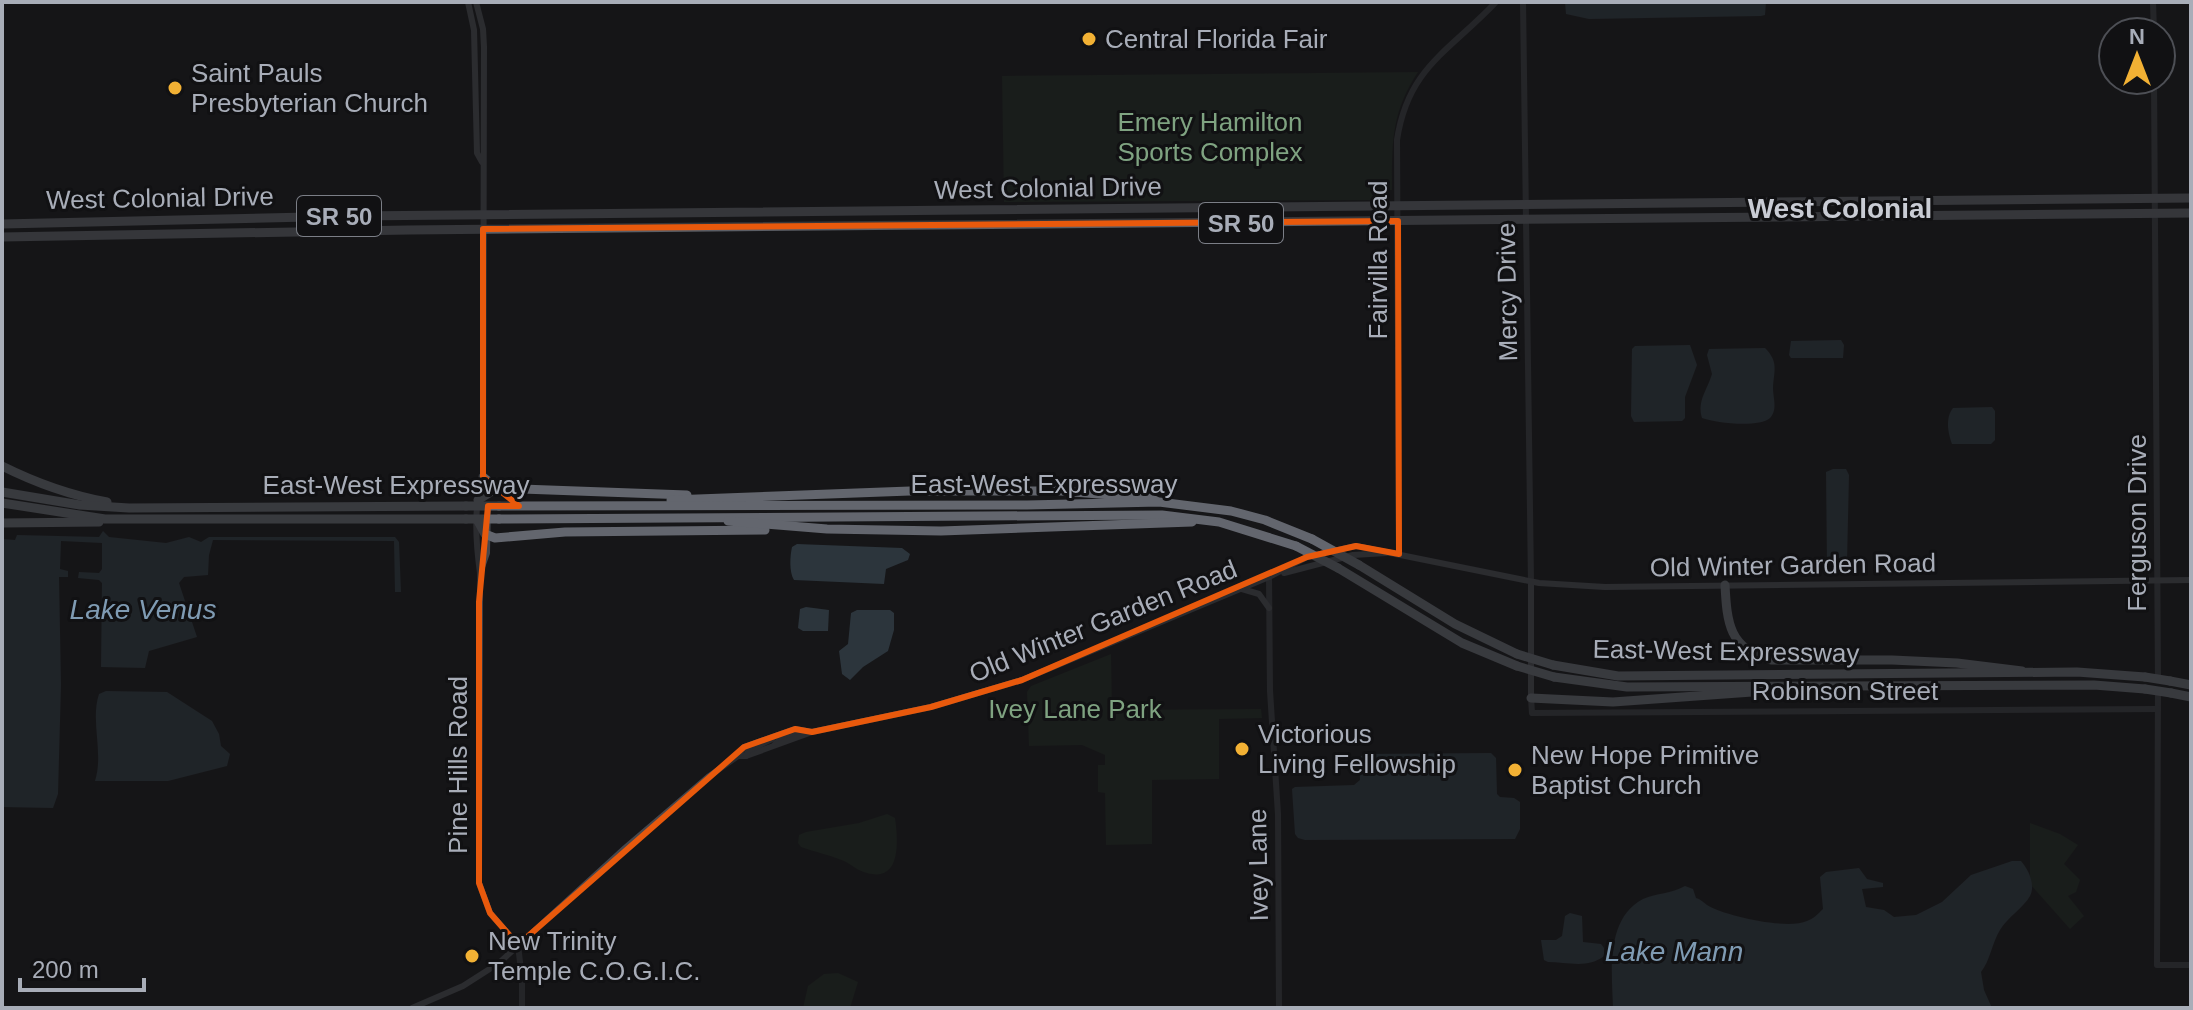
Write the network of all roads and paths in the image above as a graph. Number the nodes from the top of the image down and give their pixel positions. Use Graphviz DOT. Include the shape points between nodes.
graph roads {
  1 [pos="468,2"];
  2 [pos="476,2"];
  3 [pos="1496,2"];
  4 [pos="1523,2"];
  5 [pos="2154,96"];
  6 [pos="476,120"];
  7 [pos="485,145"];
  8 [pos="482,162"];
  9 [pos="2191,198"];
  10 [pos="2155,199"];
  11 [pos="2040,200"];
  12 [pos="1975,201"];
  13 [pos="1861,202"];
  14 [pos="1742,203"];
  15 [pos="1526,205"];
  16 [pos="1397,207"];
  17 [pos="1116,209"];
  18 [pos="928,211"];
  19 [pos="807,212"];
  20 [pos="885,212"];
  21 [pos="655,213"];
  22 [pos="694,213"];
  23 [pos="2156,213"];
  24 [pos="2191,213"];
  25 [pos="483,214"];
  26 [pos="1995,215"];
  27 [pos="352,216"];
  28 [pos="1929,216"];
  29 [pos="1814,217"];
  30 [pos="243,218"];
  31 [pos="178,219"];
  32 [pos="1692,219"];
  33 [pos="122,220"];
  34 [pos="1525,220"];
  35 [pos="1398,221"];
  36 [pos="2,224"];
  37 [pos="1116,224"];
  38 [pos="858,226"];
  39 [pos="894,226"];
  40 [pos="771,227"];
  41 [pos="616,228"];
  42 [pos="660,228"];
  43 [pos="483,229"];
  44 [pos="319,231"];
  45 [pos="244,232"];
  46 [pos="136,235"];
  47 [pos="80,236"];
  48 [pos="2,237"];
  49 [pos="2,466"];
  50 [pos="483,477"];
  51 [pos="492,490"];
  52 [pos="2,492"];
  53 [pos="698,498"];
  54 [pos="478,500"];
  55 [pos="1159,502"];
  56 [pos="2,503"];
  57 [pos="632,505"];
  58 [pos="129,508"];
  59 [pos="105,519"];
  60 [pos="721,519"];
  61 [pos="1204,520"];
  62 [pos="478,521"];
  63 [pos="2,523"];
  64 [pos="792,527"];
  65 [pos="488,537"];
  66 [pos="1399,554"];
  67 [pos="480,573"];
  68 [pos="1269,577"];
  69 [pos="2191,580"];
  70 [pos="2157,581"];
  71 [pos="1531,582"];
  72 [pos="1725,585"];
  73 [pos="1242,589"];
  74 [pos="1269,608"];
  75 [pos="2026,672"];
  76 [pos="1916,685"];
  77 [pos="2191,685"];
  78 [pos="2191,697"];
  79 [pos="1531,698"];
  80 [pos="2158,709"];
  81 [pos="809,731"];
  82 [pos="742,756"];
  83 [pos="518,945"];
  84 [pos="2191,965"];
  85 [pos="412,1008"];
  86 [pos="522,1008"];
  87 [pos="1279,1008"];
  1 -- 6 [label="main road, Pine Hills Road" via="474,30"];
  2 -- 7 [label="main road, Pine Hills Road" via="483,29"];
  3 -- 16 [label="street, Fairvilla Road" via="1436,57 1410,94 1397,140"];
  4 -- 15 [label="street, Mercy Drive"];
  5 -- 10 [label="street, Ferguson Drive"];
  6 -- 7 [label="main road"];
  6 -- 8 [label="main road, Pine Hills Road"];
  7 -- 8 [label="main road, Pine Hills Road"];
  8 -- 25 [label="main road, Pine Hills Road"];
  9 -- 10 [label="highway, West Colonial Drive / SR 50"];
  10 -- 11 [label="highway, West Colonial Drive / SR 50"];
  10 -- 23 [label="street, Ferguson Drive"];
  11 -- 12 [label="highway, West Colonial Drive / SR 50"];
  11 -- 26 [label="highway" via="2033,210 2001,210"];
  12 -- 13 [label="highway, West Colonial Drive / SR 50"];
  12 -- 28 [label="highway" via="1933,206"];
  13 -- 14 [label="highway, West Colonial Drive / SR 50"];
  13 -- 29 [label="highway" via="1856,211 1817,212"];
  14 -- 15 [label="highway, West Colonial Drive / SR 50"];
  14 -- 32 [label="highway" via="1696,209"];
  15 -- 16 [label="highway, West Colonial Drive / SR 50"];
  15 -- 34 [label="street, Mercy Drive"];
  16 -- 17 [label="highway, West Colonial Drive / SR 50"];
  16 -- 35 [label="street, Fairvilla Road"];
  17 -- 18 [label="highway, West Colonial Drive / SR 50"];
  17 -- 37 [label="highway"];
  18 -- 20 [label="highway, West Colonial Drive / SR 50"];
  18 -- 39 [label="highway" via="898,215"];
  19 -- 20 [label="highway, West Colonial Drive / SR 50"];
  19 -- 22 [label="highway, West Colonial Drive / SR 50"];
  19 -- 40 [label="highway" via="774,217"];
  20 -- 38 [label="highway" via="880,220"];
  21 -- 22 [label="highway, West Colonial Drive / SR 50"];
  21 -- 25 [label="highway, West Colonial Drive / SR 50"];
  21 -- 41 [label="highway" via="653,221"];
  22 -- 42 [label="highway" via="662,219"];
  23 -- 24 [label="highway, West Colonial Drive / SR 50"];
  23 -- 26 [label="highway, West Colonial Drive / SR 50"];
  23 -- 70 [label="street, Ferguson Drive"];
  25 -- 27 [label="highway, West Colonial Drive / SR 50"];
  25 -- 43 [label="main road, Pine Hills Road"];
  26 -- 28 [label="highway, West Colonial Drive / SR 50"];
  27 -- 30 [label="highway, West Colonial Drive / SR 50"];
  27 -- 44 [label="highway"];
  28 -- 29 [label="highway, West Colonial Drive / SR 50"];
  29 -- 32 [label="highway, West Colonial Drive / SR 50"];
  30 -- 31 [label="highway, West Colonial Drive / SR 50"];
  30 -- 45 [label="highway"];
  31 -- 33 [label="highway, West Colonial Drive / SR 50"];
  31 -- 46 [label="highway" via="146,225"];
  32 -- 34 [label="highway, West Colonial Drive / SR 50"];
  33 -- 36 [label="highway, West Colonial Drive / SR 50"];
  33 -- 47 [label="highway" via="113,230"];
  34 -- 35 [label="highway, West Colonial Drive / SR 50"];
  34 -- 71 [label="street, Mercy Drive"];
  35 -- 37 [label="highway, West Colonial Drive / SR 50"];
  35 -- 66 [label="street, Fairvilla Road"];
  37 -- 39 [label="highway, West Colonial Drive / SR 50"];
  38 -- 39 [label="highway, West Colonial Drive / SR 50"];
  38 -- 40 [label="highway, West Colonial Drive / SR 50"];
  40 -- 42 [label="highway, West Colonial Drive / SR 50"];
  41 -- 42 [label="highway, West Colonial Drive / SR 50"];
  41 -- 43 [label="highway, West Colonial Drive / SR 50"];
  43 -- 44 [label="highway, West Colonial Drive / SR 50"];
  43 -- 50 [label="main road, Pine Hills Road"];
  44 -- 45 [label="highway, West Colonial Drive / SR 50"];
  45 -- 46 [label="highway, West Colonial Drive / SR 50"];
  46 -- 47 [label="highway, West Colonial Drive / SR 50"];
  47 -- 48 [label="highway, West Colonial Drive / SR 50"];
  49 -- 58 [label="highway" via="61,492"];
  50 -- 51 [label="highway"];
  50 -- 54 [label="main road, Pine Hills Road"];
  51 -- 53 [label="highway" via="681,493"];
  51 -- 54 [label="highway"];
  51 -- 65 [label="main road, Pine Hills Road"];
  52 -- 58 [label="highway, East-West Expressway"];
  53 -- 55 [label="highway" via="1061,491"];
  53 -- 57 [label="highway"];
  54 -- 62 [label="main road, Pine Hills Road"];
  55 -- 57 [label="highway, East-West Expressway"];
  55 -- 75 [label="highway, East-West Expressway, bridge" via="1231,511 1312,539 1463,629 1553,665 1618,676"];
  56 -- 59 [label="highway, East-West Expressway"];
  57 -- 58 [label="highway, East-West Expressway, bridge"];
  59 -- 60 [label="highway, East-West Expressway, bridge"];
  59 -- 63 [label="highway"];
  60 -- 61 [label="highway, East-West Expressway" via="1162,515"];
  60 -- 64 [label="highway"];
  61 -- 64 [label="highway" via="941,531"];
  61 -- 76 [label="highway, East-West Expressway, bridge" via="1296,546 1462,643 1554,677 1627,687"];
  62 -- 65 [label="highway"];
  62 -- 67 [label="main road, Pine Hills Road"];
  64 -- 65 [label="highway"];
  65 -- 67 [label="main road, Pine Hills Road"];
  66 -- 68 [label="main road, Old Winter Garden Road" via="1353,555"];
  66 -- 71 [label="main road, Old Winter Garden Road"];
  67 -- 83 [label="main road, Pine Hills Road" via="479,883 490,913"];
  68 -- 73 [label="main road, Old Winter Garden Road"];
  68 -- 74 [label="street, Ivey Lane"];
  69 -- 70 [label="main road, Old Winter Garden Road"];
  70 -- 72 [label="main road, Old Winter Garden Road"];
  70 -- 80 [label="street, Ferguson Drive"];
  71 -- 72 [label="main road, Old Winter Garden Road"];
  71 -- 79 [label="main road"];
  72 -- 75 [label="highway" via="1729,629 1755,656 1957,663"];
  73 -- 74 [label="main road" via="1259,594"];
  73 -- 81 [label="main road, Old Winter Garden Road" via="1022,680 931,707"];
  74 -- 87 [label="street, Ivey Lane"];
  75 -- 77 [label="highway, East-West Expressway, bridge" via="2145,677"];
  76 -- 78 [label="highway, East-West Expressway, bridge" via="2094,685"];
  76 -- 79 [label="highway" via="1613,702"];
  79 -- 80 [label="street, Robinson Street" via="1532,713"];
  80 -- 84 [label="street, Ferguson Drive" via="2157,965"];
  81 -- 82 [label="main road, Old Winter Garden Road"];
  81 -- 82 [label="main road, Old Winter Garden Road" via="776,734 744,747"];
  82 -- 83 [label="main road, Old Winter Garden Road" via="672,807"];
  83 -- 85 [label="main road, Old Winter Garden Road" via="476,979"];
  83 -- 86 [label="street"];
}
